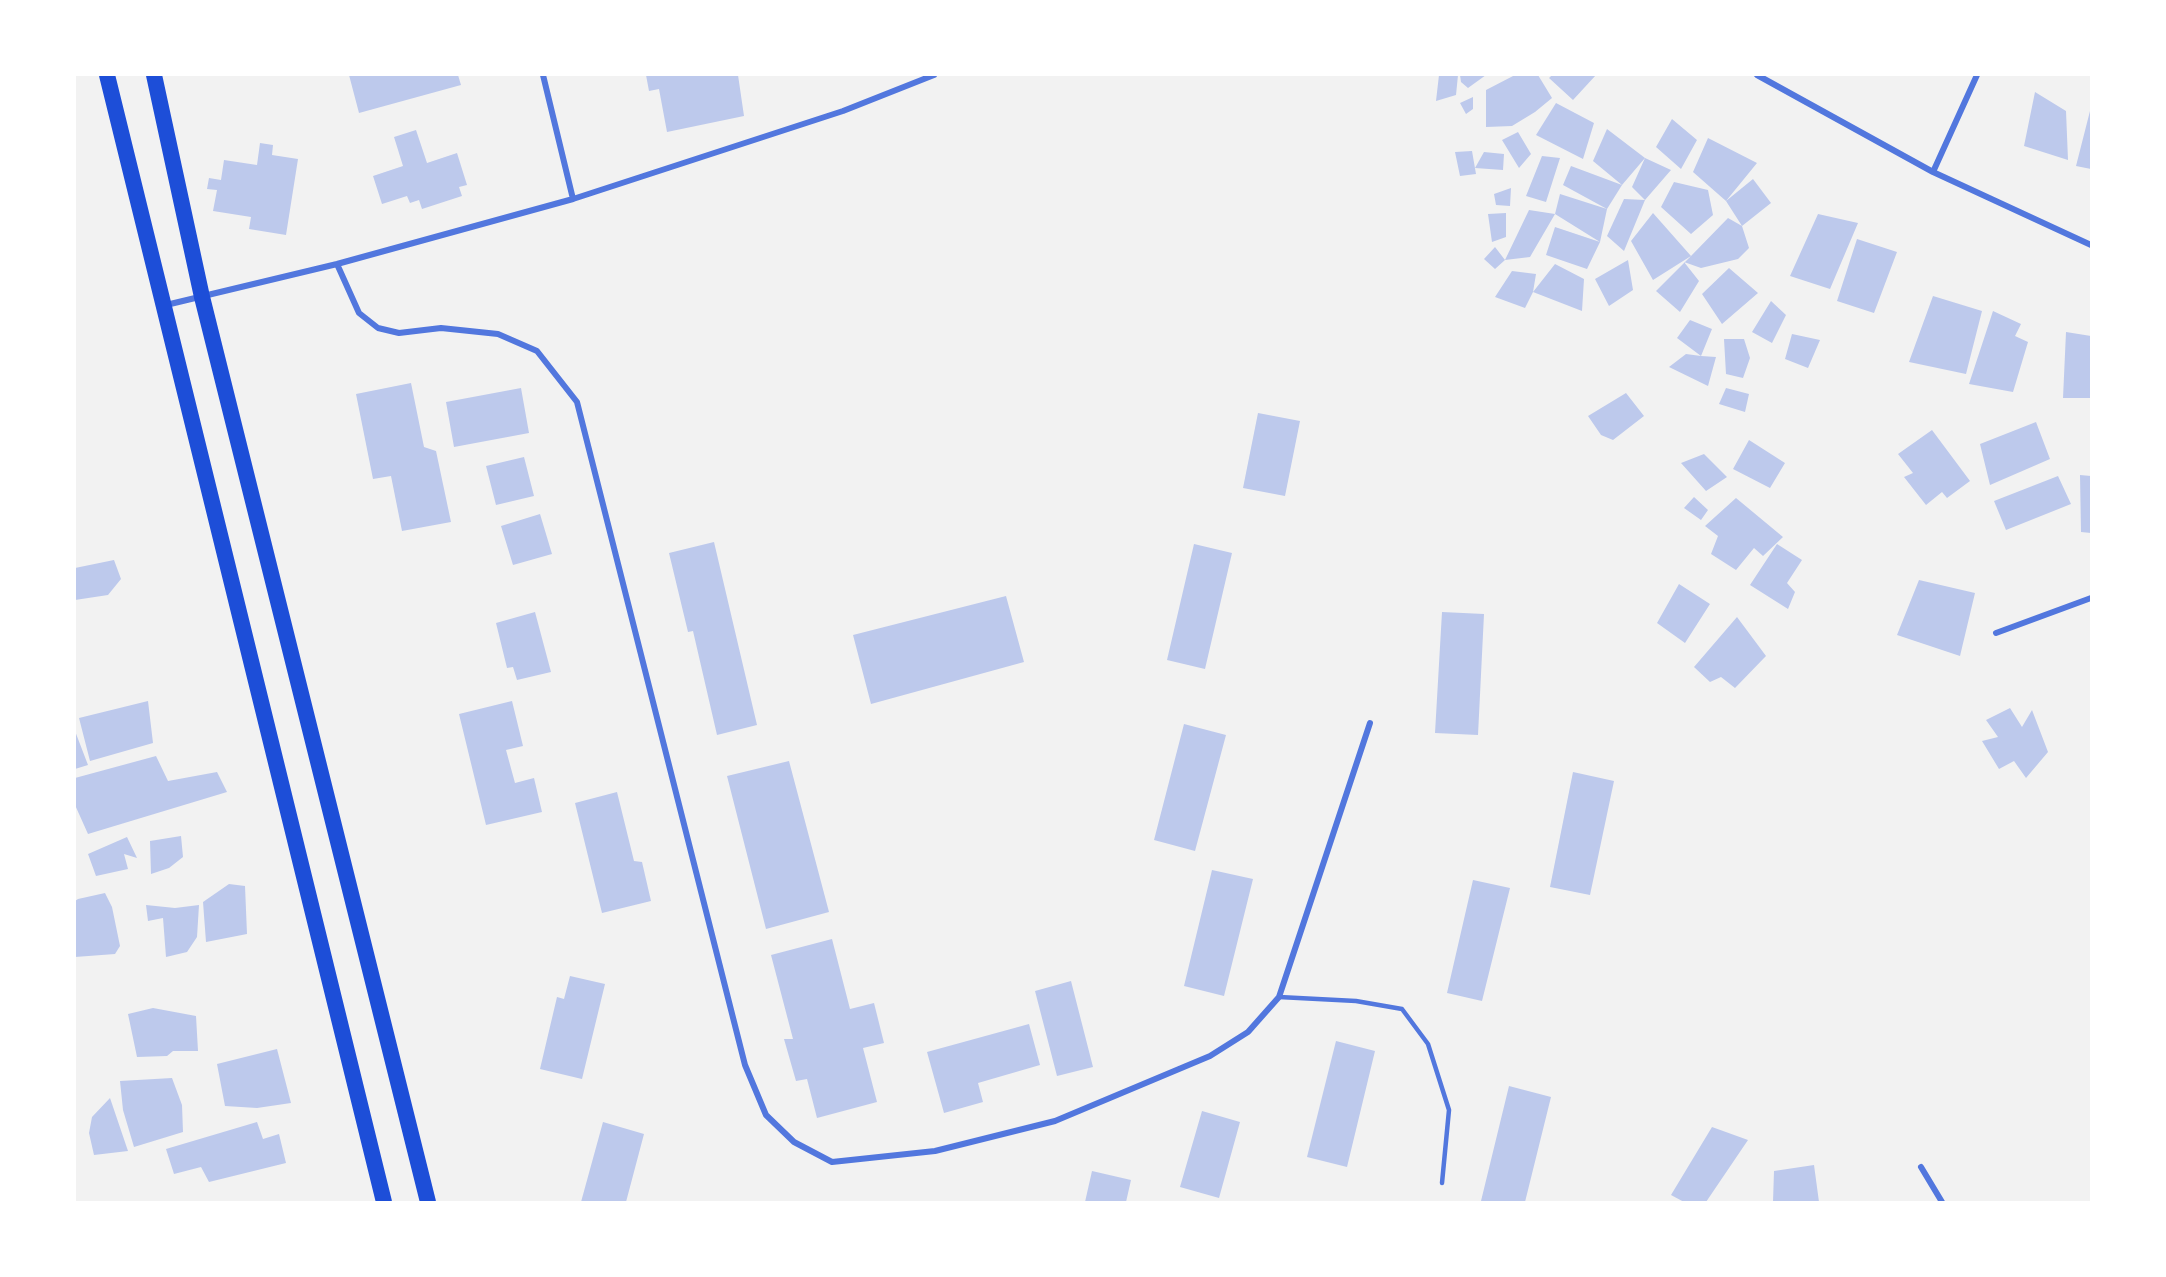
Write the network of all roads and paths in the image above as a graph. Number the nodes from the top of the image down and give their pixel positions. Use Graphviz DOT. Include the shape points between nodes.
graph roads {
  1 [pos="106,75"];
  2 [pos="154,75"];
  3 [pos="543,75"];
  4 [pos="934,75"];
  5 [pos="1757,75"];
  6 [pos="1977,75"];
  7 [pos="1934,172"];
  8 [pos="573,200"];
  9 [pos="2091,245"];
  10 [pos="337,264"];
  11 [pos="202,297"];
  12 [pos="162,306"];
  13 [pos="2091,598"];
  14 [pos="1996,633"];
  15 [pos="1370,723"];
  16 [pos="1279,997"];
  17 [pos="1921,1167"];
  18 [pos="1442,1183"];
  19 [pos="384,1202"];
  20 [pos="428,1202"];
  21 [pos="1942,1202"];
  1 -- 12 [label="highway"];
  2 -- 11 [label="highway"];
  3 -- 8 [label="street"];
  4 -- 8 [label="street" via="843,111"];
  5 -- 7 [label="street"];
  6 -- 7 [label="street"];
  7 -- 9 [label="street"];
  8 -- 10 [label="street"];
  10 -- 11 [label="street"];
  10 -- 16 [label="street" via="359,313 378,328 399,333 441,328 498,334 537,351 577,402 745,1065 766,1114 794,1142 832,1162 935,1151 1055,1121 1210,1056 1248,1032"];
  11 -- 12 [label="street"];
  11 -- 20 [label="highway"];
  12 -- 19 [label="highway"];
  13 -- 14 [label="street"];
  15 -- 16 [label="street"];
  16 -- 18 [label="lane" via="1356,1001 1402,1009 1428,1044 1449,1110"];
  17 -- 21 [label="street"];
}
